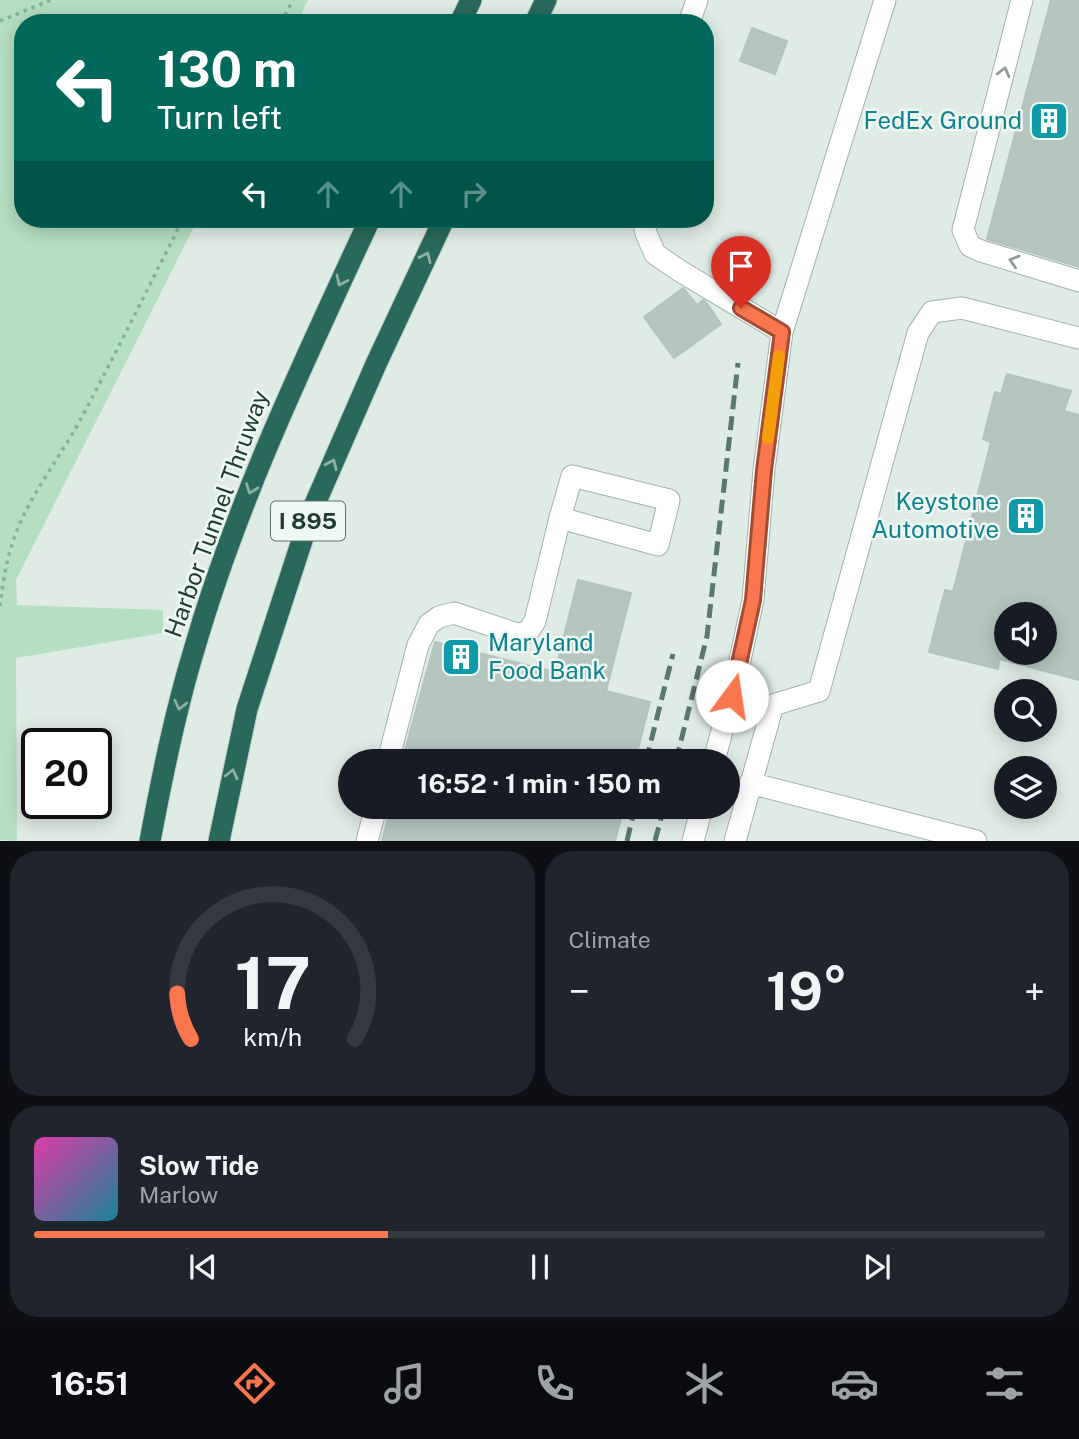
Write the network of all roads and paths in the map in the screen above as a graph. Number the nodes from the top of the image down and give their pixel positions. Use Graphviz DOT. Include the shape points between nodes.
graph roads {
  1 [pos="51,0"];
  2 [pos="885,0"];
  3 [pos="1022,0"];
  4 [pos="17,14"];
  5 [pos="178,228"];
  6 [pos="366,228"];
  7 [pos="440,228"];
  8 [pos="645,228"];
  9 [pos="1079,281"];
  10 [pos="782,332"];
  11 [pos="1079,338"];
  12 [pos="560,518"];
  13 [pos="0,606"];
  14 [pos="390,749"];
  15 [pos="717,749"];
  16 [pos="750,783"];
  17 [pos="373,819"];
  18 [pos="699,819"];
  19 [pos="150,841"];
  20 [pos="219,841"];
  21 [pos="367,841"];
  22 [pos="693,841"];
  23 [pos="734,841"];
  24 [pos="976,841"];
  1 -- 4 [label="path"];
  2 -- 10 [label="lane"];
  9 -- 3 [label="lane, one-way" via="981,251 970,246 963,230"];
  5 -- 13 [label="path" via="86,410 25,514 6,563"];
  6 -- 19 [label="highway, Harbor Tunnel Thruway / I 895, one-way" via="293,386 227,552 194,649"];
  20 -- 7 [label="highway, I 895, one-way" via="247,709 311,513"];
  8 -- 10 [label="lane" via="655,254"];
  10 -- 15 [label="lane" via="753,600"];
  11 -- 16 [label="lane" via="962,308 932,312 918,333 819,691 773,705"];
  12 -- 12 [label="lane" via="572,476 669,500 658,545"];
  12 -- 14 [label="lane" via="535,621 528,632 517,634 454,613 429,624 418,645"];
  16 -- 23 [label="lane"];
  16 -- 24 [label="lane"];
  17 -- 21 [label="lane"];
  18 -- 22 [label="lane"];
}
